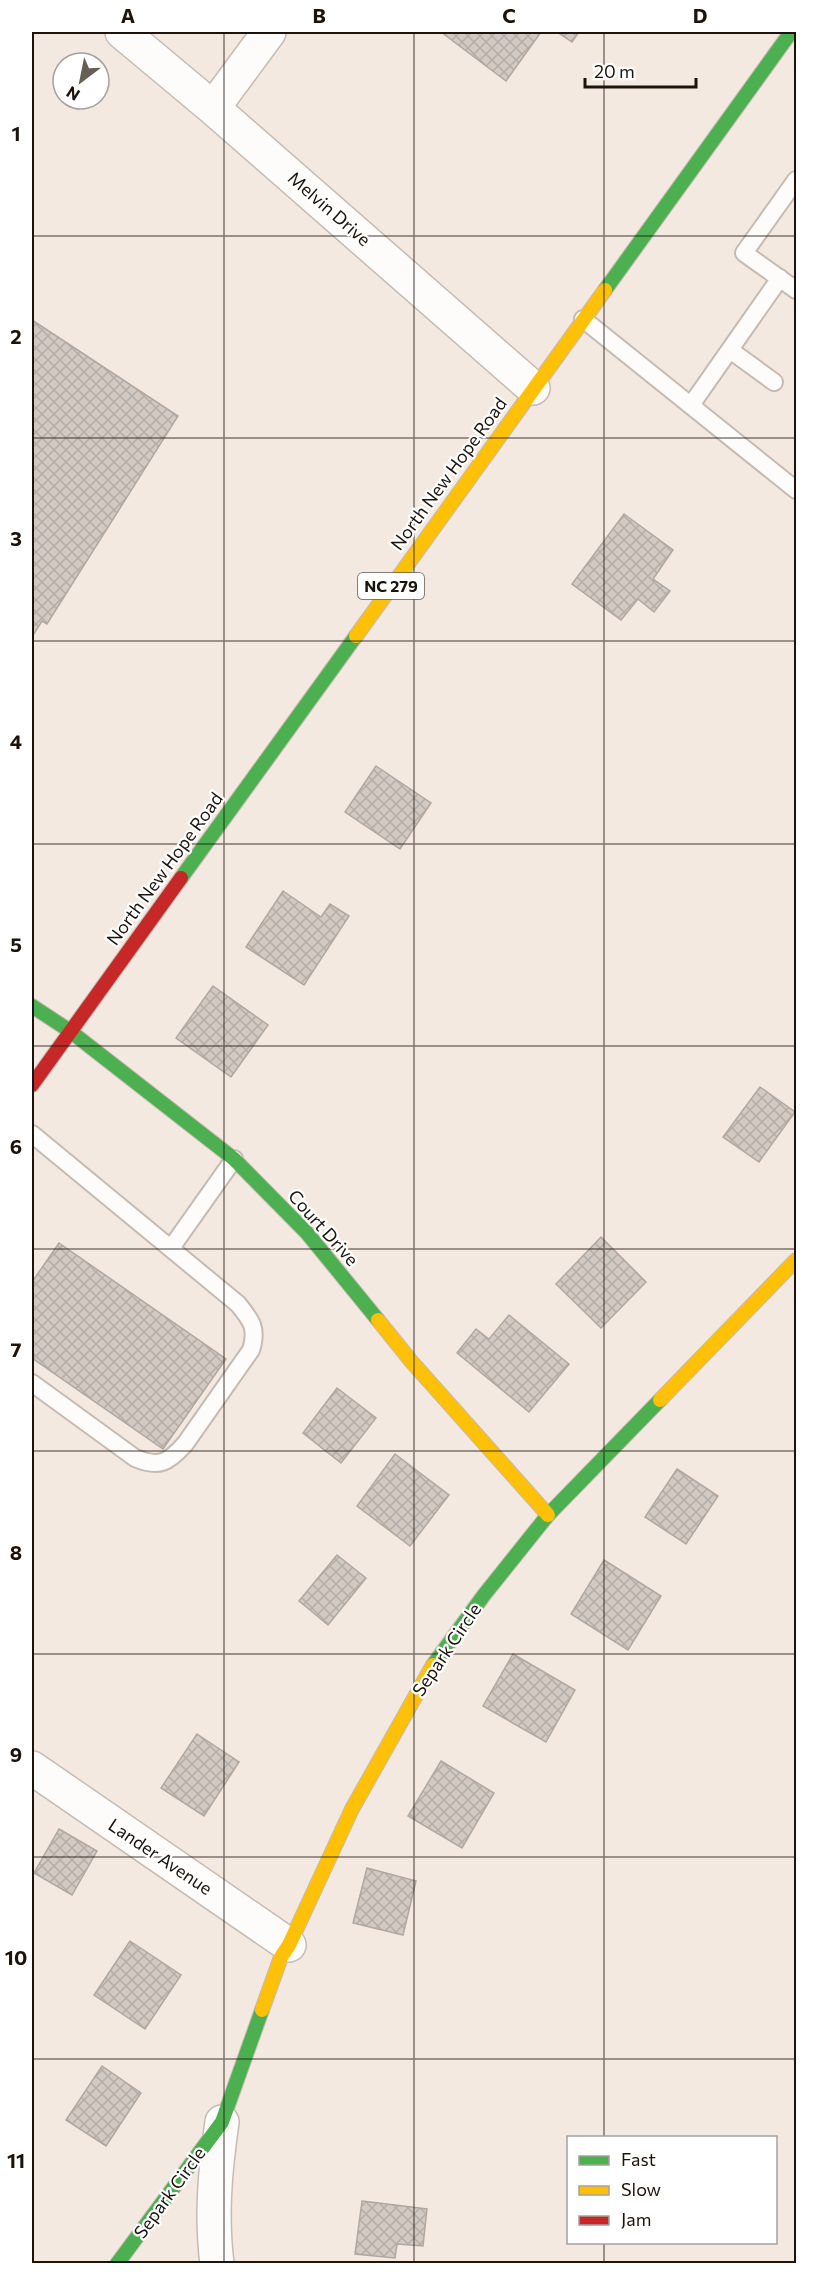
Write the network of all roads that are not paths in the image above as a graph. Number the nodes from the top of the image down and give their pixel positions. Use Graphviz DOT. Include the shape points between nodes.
graph roads {
  1 [pos="122,32"];
  2 [pos="269,32"];
  3 [pos="791,32"];
  4 [pos="213,108"];
  5 [pos="795,186"];
  6 [pos="780,278"];
  7 [pos="796,290"];
  8 [pos="583,319"];
  9 [pos="730,350"];
  10 [pos="774,382"];
  11 [pos="533,388"];
  12 [pos="691,405"];
  13 [pos="796,490"];
  14 [pos="32,1006"];
  15 [pos="70,1031"];
  16 [pos="32,1085"];
  17 [pos="32,1134"];
  18 [pos="234,1159"];
  19 [pos="171,1248"];
  20 [pos="796,1260"];
  21 [pos="32,1383"];
  22 [pos="548,1515"];
  23 [pos="32,1768"];
  24 [pos="289,1945"];
  25 [pos="222,2122"];
  26 [pos="117,2264"];
  27 [pos="217,2264"];
  1 -- 4 [label="street, Melvin Drive"];
  2 -- 4 [label="street"];
  3 -- 8 [label="street, North New Hope Road / NC 279"];
  4 -- 11 [label="street, Melvin Drive"];
  5 -- 6 [label="lane" via="744,254"];
  6 -- 7 [label="lane"];
  6 -- 9 [label="lane"];
  8 -- 11 [label="street, North New Hope Road / NC 279"];
  8 -- 12 [label="lane"];
  9 -- 10 [label="lane"];
  9 -- 12 [label="lane"];
  11 -- 15 [label="street, North New Hope Road / NC 279"];
  12 -- 13 [label="lane"];
  14 -- 15 [label="street, Court Drive"];
  15 -- 16 [label="street, North New Hope Road / NC 279"];
  15 -- 18 [label="street, Court Drive"];
  17 -- 19 [label="lane"];
  18 -- 19 [label="lane"];
  18 -- 22 [label="street, Court Drive" via="307,1233 411,1361"];
  19 -- 21 [label="lane" via="238,1304 251,1320 255,1337 251,1350 174,1456 162,1463 149,1464 135,1458"];
  20 -- 22 [label="street, Separk Circle"];
  22 -- 24 [label="street, Separk Circle" via="430,1669 352,1809"];
  23 -- 24 [label="street, Lander Avenue"];
  24 -- 25 [label="street, Separk Circle" via="281,1957"];
  25 -- 26 [label="street, Separk Circle"];
  25 -- 27 [label="street, Separk Circle" via="214,2177"];
}
